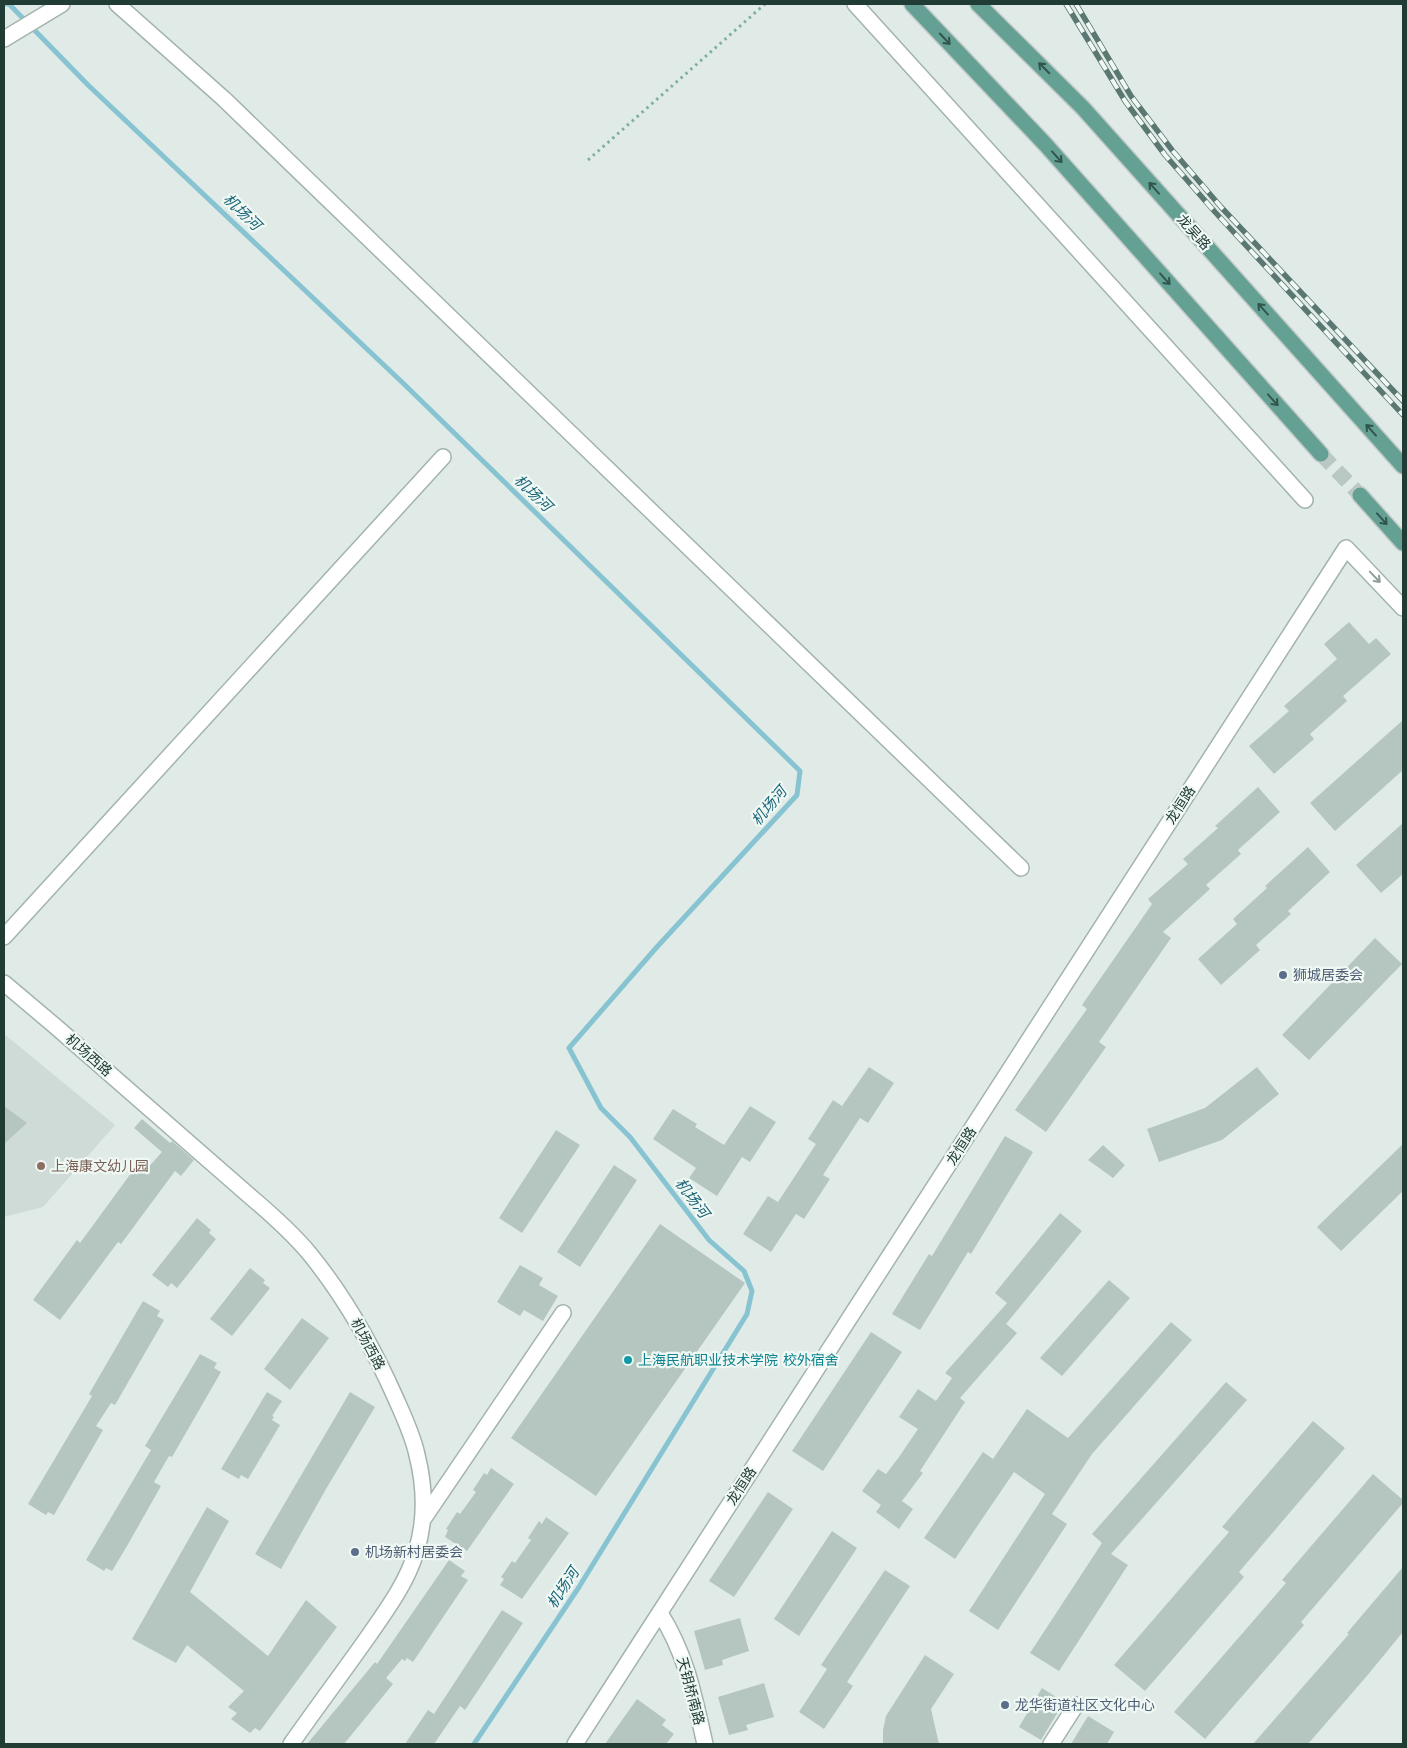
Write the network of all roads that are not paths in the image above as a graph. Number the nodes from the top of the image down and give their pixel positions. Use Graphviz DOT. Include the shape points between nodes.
graph roads {
  1 [pos="62,4"];
  2 [pos="117,4"];
  3 [pos="855,4"];
  4 [pos="912,4"];
  5 [pos="978,4"];
  6 [pos="4,39"];
  7 [pos="1321,454"];
  8 [pos="443,457"];
  9 [pos="1403,466"];
  10 [pos="1360,495"];
  11 [pos="1305,500"];
  12 [pos="1403,543"];
  13 [pos="1403,608"];
  14 [pos="1021,868"];
  15 [pos="4,937"];
  16 [pos="4,983"];
  17 [pos="563,1313"];
  18 [pos="424,1518"];
  19 [pos="660,1614"];
  20 [pos="1076,1705"];
  21 [pos="291,1744"];
  22 [pos="575,1744"];
  23 [pos="705,1744"];
  24 [pos="1052,1744"];
  1 -- 6 [label="street"];
  2 -- 14 [label="street" via="224,99"];
  3 -- 11 [label="street"];
  4 -- 7 [label="main road, one-way" via="1045,144"];
  9 -- 5 [label="main road, 龙吴路, one-way" via="1083,108"];
  8 -- 15 [label="street"];
  10 -- 12 [label="main road, one-way"];
  19 -- 13 [label="street, 龙恒路, one-way" via="1346,548"];
  16 -- 18 [label="street, 机场西路" via="279,1222 308,1252 363,1333 406,1422 417,1454"];
  17 -- 18 [label="street"];
  18 -- 21 [label="street, 机场西路" via="404,1584"];
  19 -- 22 [label="street, 龙恒路"];
  19 -- 23 [label="street, 天钥桥南路" via="688,1674"];
  20 -- 24 [label="street"];
}
